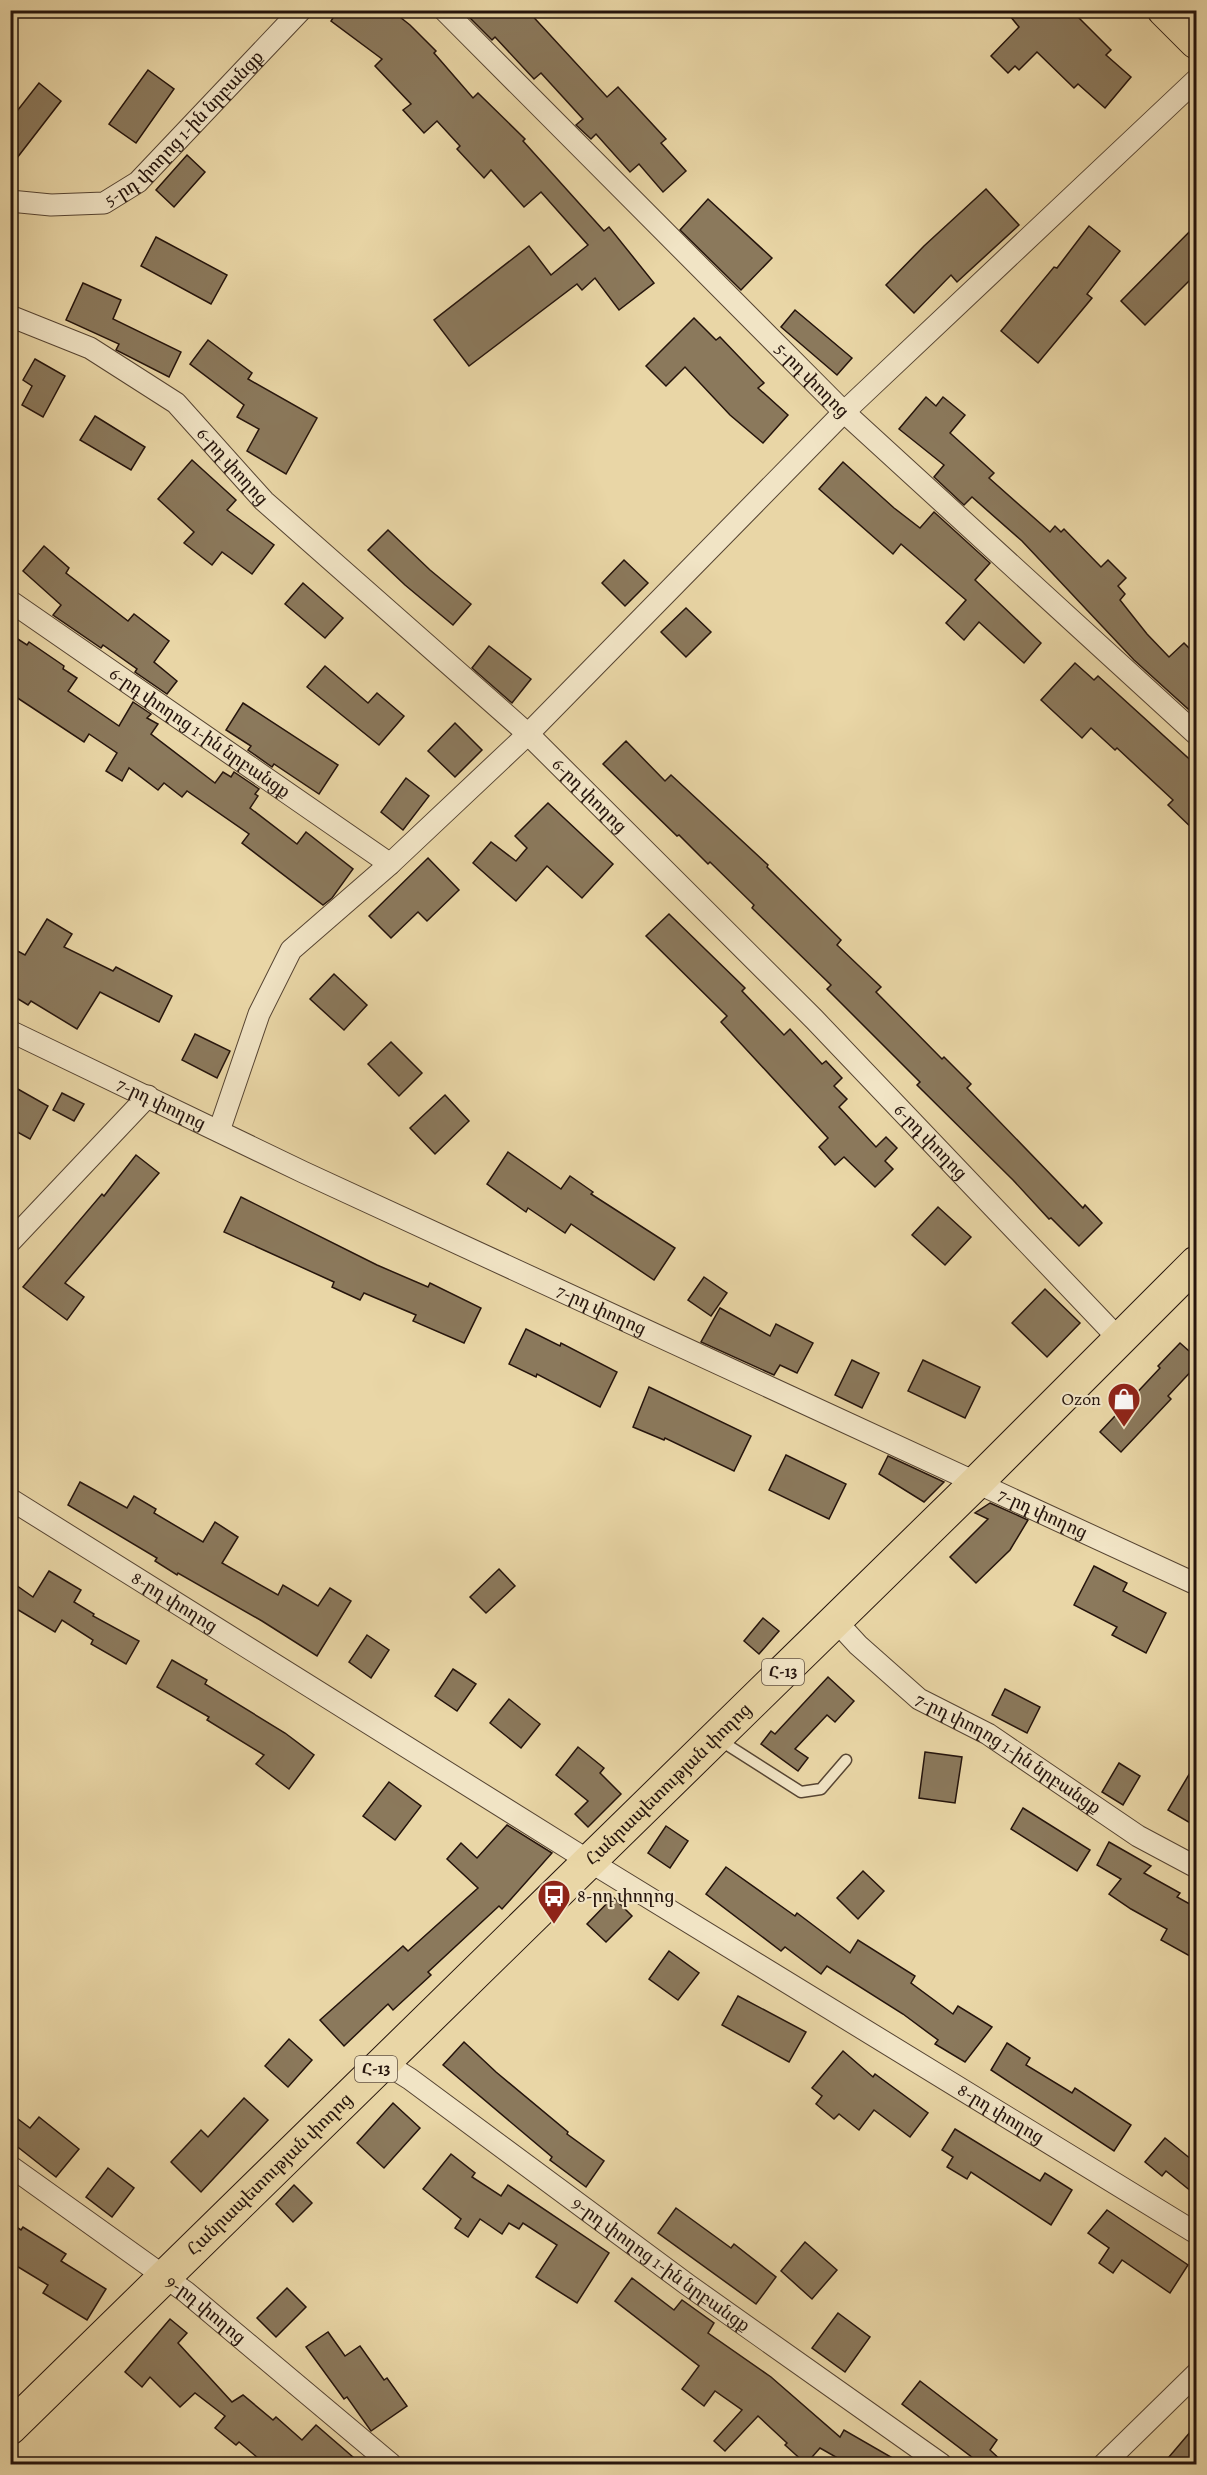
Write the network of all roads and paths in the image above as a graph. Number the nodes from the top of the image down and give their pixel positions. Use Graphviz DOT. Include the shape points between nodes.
graph roads {
  1 [pos="301,10"];
  2 [pos="444,10"];
  3 [pos="1164,10"];
  4 [pos="1197,42"];
  5 [pos="1197,80"];
  6 [pos="10,201"];
  7 [pos="10,316"];
  8 [pos="844,412"];
  9 [pos="10,601"];
  10 [pos="1197,734"];
  11 [pos="528,735"];
  12 [pos="390,864"];
  13 [pos="10,1031"];
  14 [pos="148,1096"];
  15 [pos="219,1131"];
  16 [pos="10,1242"];
  17 [pos="1197,1263"];
  18 [pos="1119,1339"];
  19 [pos="977,1482"];
  20 [pos="10,1499"];
  21 [pos="1197,1584"];
  22 [pos="835,1620"];
  23 [pos="716,1737"];
  24 [pos="846,1760"];
  25 [pos="589,1861"];
  26 [pos="1197,1867"];
  27 [pos="383,2062"];
  28 [pos="10,2166"];
  29 [pos="1197,2233"];
  30 [pos="165,2278"];
  31 [pos="1197,2374"];
  32 [pos="10,2428"];
  33 [pos="391,2464"];
  34 [pos="941,2464"];
  35 [pos="1104,2464"];
  1 -- 6 [label="street, 5-րդ փողոց 1-ին նրբանցք" via="138,182 104,203 51,205"];
  2 -- 8 [label="street, 5-րդ փողոց"];
  3 -- 4 [label="main road"];
  5 -- 8 [label="street"];
  7 -- 11 [label="street, 6-րդ փողոց" via="90,348 176,403 264,501"];
  8 -- 10 [label="street, 5-րդ փողոց"];
  8 -- 11 [label="street"];
  9 -- 12 [label="street, 6-րդ փողոց 1-ին նրբանցք"];
  11 -- 12 [label="street"];
  11 -- 18 [label="street, 6-րդ փողոց" via="814,1019"];
  12 -- 15 [label="street" via="291,951 259,1014"];
  13 -- 14 [label="street, 7-րդ փողոց"];
  14 -- 15 [label="street, 7-րդ փողոց"];
  14 -- 16 [label="street"];
  15 -- 19 [label="street, 7-րդ փողոց"];
  17 -- 18 [label="main road, Հանրապետության փողոց / Հ-13"];
  18 -- 19 [label="main road, Հանրապետության փողոց / Հ-13"];
  19 -- 21 [label="street, 7-րդ փողոց"];
  19 -- 22 [label="main road, Հանրապետության փողոց / Հ-13"];
  20 -- 25 [label="street, 8-րդ փողոց"];
  22 -- 23 [label="main road, Հանրապետության փողոց / Հ-13"];
  22 -- 26 [label="street, 7-րդ փողոց 1-ին նրբանցք" via="919,1699 988,1734 1138,1836"];
  23 -- 24 [label="lane" via="801,1792 821,1789"];
  23 -- 25 [label="main road, Հանրապետության փողոց / Հ-13"];
  25 -- 27 [label="main road, Հանրապետության փողոց / Հ-13"];
  25 -- 29 [label="street, 8-րդ փողոց"];
  27 -- 30 [label="main road, Հանրապետության փողոց / Հ-13"];
  27 -- 34 [label="street, 9-րդ փողոց 1-ին նրբանցք"];
  28 -- 30 [label="street, 9-րդ փողոց"];
  30 -- 32 [label="main road, Հանրապետության փողոց / Հ-13"];
  30 -- 33 [label="street, 9-րդ փողոց"];
  31 -- 35 [label="street"];
}
